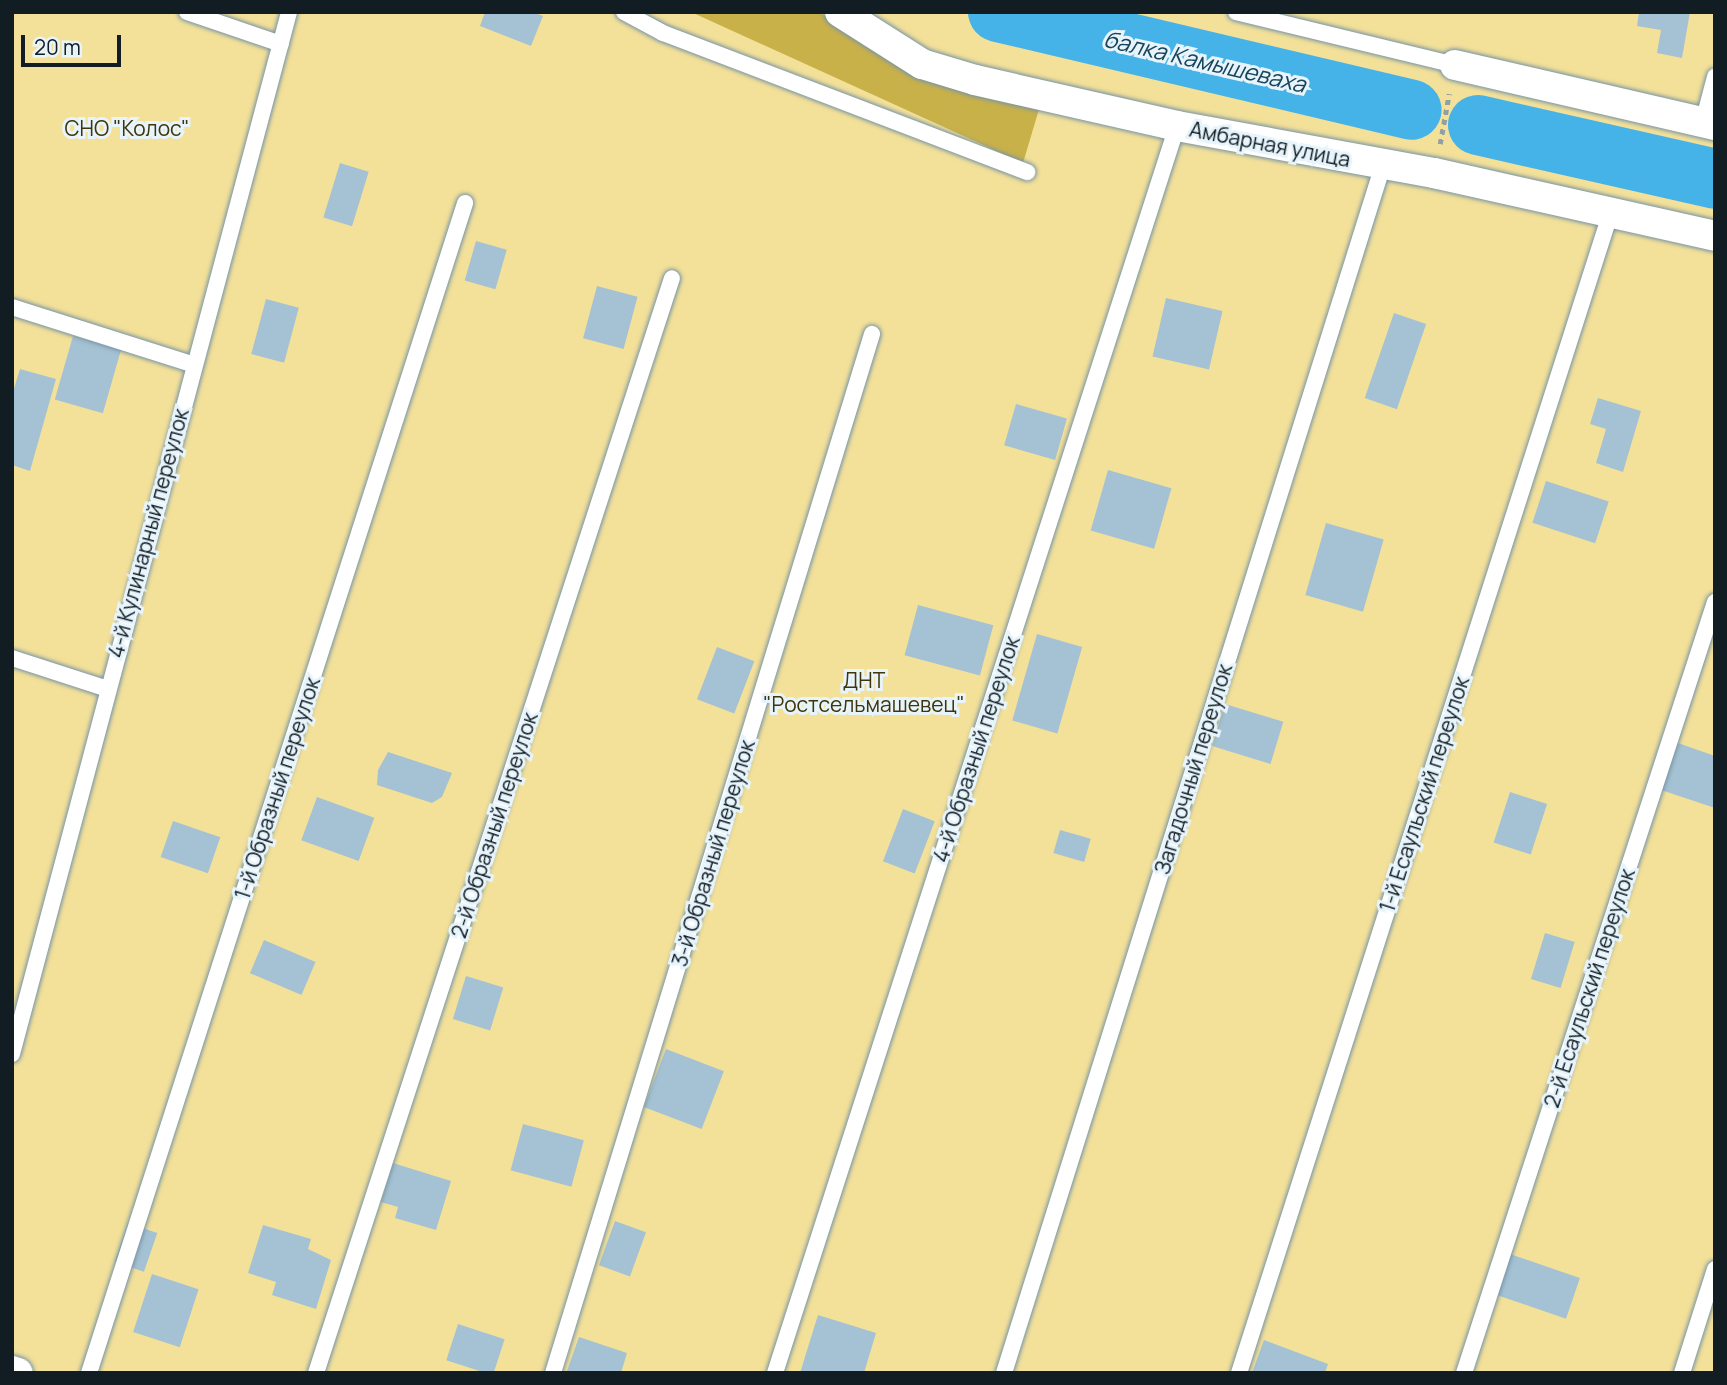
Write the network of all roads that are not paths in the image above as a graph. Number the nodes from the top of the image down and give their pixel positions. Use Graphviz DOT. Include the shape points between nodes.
graph roads {
  1 [pos="187,12"];
  2 [pos="289,12"];
  3 [pos="624,12"];
  4 [pos="840,12"];
  5 [pos="1236,12"];
  6 [pos="1288,18"];
  7 [pos="282,44"];
  8 [pos="1455,65"];
  9 [pos="1715,77"];
  10 [pos="1709,123"];
  11 [pos="1177,126"];
  12 [pos="1383,165"];
  13 [pos="1027,172"];
  14 [pos="465,203"];
  15 [pos="1610,215"];
  16 [pos="1715,236"];
  17 [pos="672,278"];
  18 [pos="12,307"];
  19 [pos="872,334"];
  20 [pos="192,365"];
  21 [pos="1715,602"];
  22 [pos="12,658"];
  23 [pos="108,689"];
  24 [pos="16,1020"];
  25 [pos="12,1054"];
  26 [pos="1715,1269"];
  27 [pos="12,1371"];
  28 [pos="18,1373"];
  29 [pos="89,1373"];
  30 [pos="316,1373"];
  31 [pos="553,1373"];
  32 [pos="775,1373"];
  33 [pos="1004,1373"];
  34 [pos="1239,1373"];
  35 [pos="1464,1373"];
  36 [pos="1682,1373"];
  1 -- 7 [label="lane"];
  2 -- 7 [label="lane, 4-й Кулинарный переулок"];
  3 -- 13 [label="lane" via="663,33"];
  4 -- 11 [label="street, Амбарная улица" via="922,64"];
  5 -- 6 [label="lane"];
  6 -- 8 [label="lane"];
  7 -- 20 [label="lane, 4-й Кулинарный переулок"];
  8 -- 10 [label="street"];
  9 -- 10 [label="lane"];
  11 -- 12 [label="street, Амбарная улица"];
  11 -- 32 [label="lane, 4-й Образный переулок"];
  12 -- 15 [label="street, Амбарная улица"];
  12 -- 33 [label="lane, Загадочный переулок"];
  14 -- 29 [label="lane, 1-й Образный переулок"];
  15 -- 16 [label="street, Амбарная улица"];
  15 -- 34 [label="lane, 1-й Есаульский переулок"];
  17 -- 30 [label="lane, 2-й Образный переулок"];
  18 -- 20 [label="lane"];
  19 -- 31 [label="lane, 3-й Образный переулок"];
  20 -- 23 [label="lane, 4-й Кулинарный переулок"];
  21 -- 35 [label="lane, 2-й Есаульский переулок"];
  22 -- 23 [label="lane"];
  23 -- 24 [label="lane, 4-й Кулинарный переулок"];
  24 -- 25 [label="lane, 4-й Кулинарный переулок"];
  26 -- 36 [label="lane"];
  27 -- 28 [label="street"];
}
